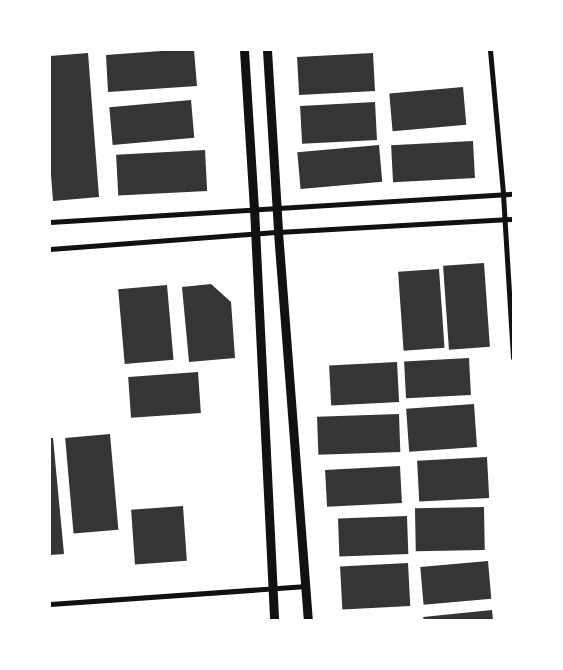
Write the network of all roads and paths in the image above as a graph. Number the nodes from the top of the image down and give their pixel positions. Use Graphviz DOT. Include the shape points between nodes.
graph roads {
  1 [pos="244,50"];
  2 [pos="267,50"];
  3 [pos="490,50"];
  4 [pos="503,194"];
  5 [pos="513,194"];
  6 [pos="277,207"];
  7 [pos="254,208"];
  8 [pos="513,219"];
  9 [pos="504,220"];
  10 [pos="50,222"];
  11 [pos="278,232"];
  12 [pos="255,235"];
  13 [pos="50,249"];
  14 [pos="513,358"];
  15 [pos="306,586"];
  16 [pos="271,588"];
  17 [pos="50,604"];
  18 [pos="274,620"];
  19 [pos="308,620"];
  1 -- 7 [label="street"];
  2 -- 6 [label="street"];
  3 -- 4 [label="street"];
  4 -- 5 [label="street"];
  4 -- 6 [label="street"];
  4 -- 9 [label="street"];
  6 -- 7 [label="street"];
  6 -- 11 [label="street"];
  7 -- 10 [label="street"];
  7 -- 12 [label="street"];
  8 -- 9 [label="street"];
  9 -- 11 [label="street"];
  9 -- 14 [label="street"];
  11 -- 12 [label="street"];
  11 -- 15 [label="street"];
  12 -- 13 [label="street"];
  12 -- 16 [label="street"];
  15 -- 16 [label="street"];
  15 -- 19 [label="street"];
  16 -- 17 [label="street"];
  16 -- 18 [label="street"];
}
